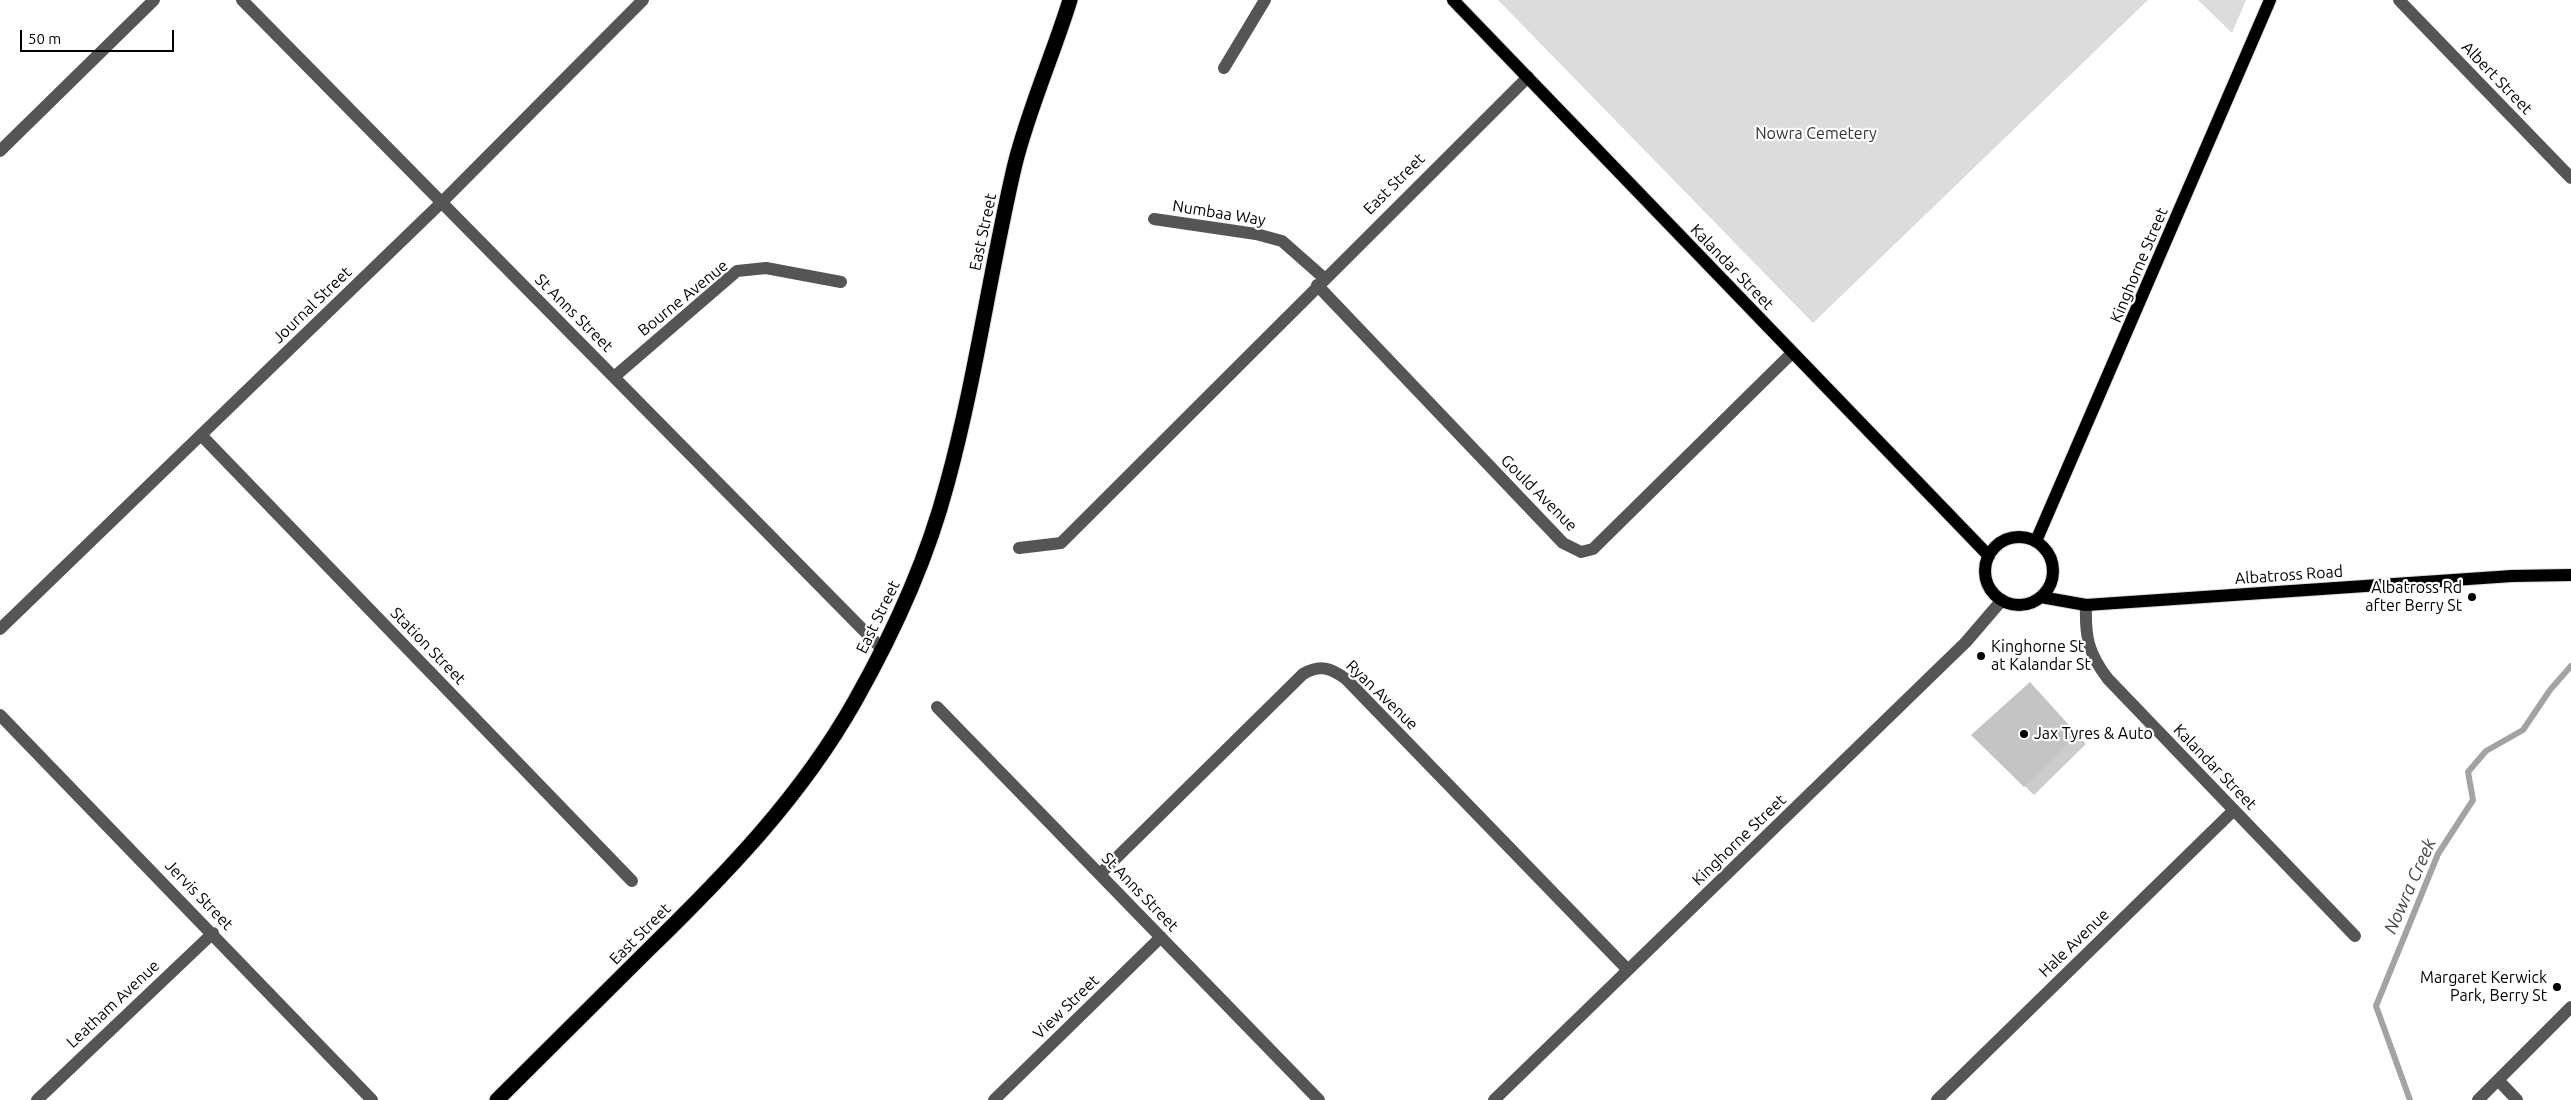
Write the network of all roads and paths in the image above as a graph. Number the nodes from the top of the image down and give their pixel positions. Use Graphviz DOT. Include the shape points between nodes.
graph roads {
  1 [pos="154,0"];
  2 [pos="242,0"];
  3 [pos="643,0"];
  4 [pos="1070,0"];
  5 [pos="1077,0"];
  6 [pos="1265,0"];
  7 [pos="1453,0"];
  8 [pos="2270,0"];
  9 [pos="2399,0"];
  10 [pos="1062,26"];
  11 [pos="1224,68"];
  12 [pos="1528,77"];
  13 [pos="0,151"];
  14 [pos="2571,178"];
  15 [pos="442,202"];
  16 [pos="1154,219"];
  17 [pos="1320,281"];
  18 [pos="841,282"];
  19 [pos="1792,353"];
  20 [pos="614,377"];
  21 [pos="201,435"];
  22 [pos="2036,541"];
  23 [pos="1019,548"];
  24 [pos="1989,556"];
  25 [pos="2571,575"];
  26 [pos="2040,597"];
  27 [pos="2002,600"];
  28 [pos="2086,605"];
  29 [pos="0,630"];
  30 [pos="883,650"];
  31 [pos="937,708"];
  32 [pos="0,715"];
  33 [pos="2234,810"];
  34 [pos="1100,874"];
  35 [pos="632,881"];
  36 [pos="213,932"];
  37 [pos="2355,936"];
  38 [pos="1161,937"];
  39 [pos="1628,970"];
  40 [pos="2571,1007"];
  41 [pos="2498,1080"];
  42 [pos="37,1100"];
  43 [pos="372,1100"];
  44 [pos="497,1100"];
  45 [pos="994,1100"];
  46 [pos="1319,1100"];
  47 [pos="1494,1100"];
  48 [pos="1936,1100"];
  49 [pos="2478,1100"];
  50 [pos="2517,1100"];
  1 -- 13 [label="street"];
  2 -- 15 [label="street, St Anns Street"];
  3 -- 15 [label="street, Journal Street"];
  4 -- 10 [label="highway, East Street"];
  5 -- 10 [label="highway, East Street"];
  6 -- 11 [label="street"];
  7 -- 12 [label="main road, Kalandar Street"];
  8 -- 22 [label="main road, Kinghorne Street"];
  9 -- 14 [label="street, Albert Street"];
  10 -- 30 [label="highway, East Street" via="1016,160 947,484 922,562"];
  12 -- 17 [label="street, East Street"];
  12 -- 19 [label="main road, Kalandar Street"];
  15 -- 20 [label="street, St Anns Street"];
  15 -- 21 [label="street, Journal Street"];
  16 -- 17 [label="street, Numbaa Way" via="1282,241"];
  17 -- 19 [label="street, Gould Avenue" via="1563,542 1581,552 1594,549"];
  17 -- 23 [label="street, East Street" via="1061,543"];
  18 -- 20 [label="street, Bourne Avenue" via="766,268 737,271"];
  19 -- 24 [label="main road, Kalandar Street"];
  20 -- 30 [label="street, St Anns Street"];
  21 -- 29 [label="street, Journal Street"];
  21 -- 35 [label="street, Station Street"];
  22 -- 24 [label="main road" via="2025,537 2009,539 1995,547"];
  22 -- 26 [label="main road" via="2049,554 2053,573 2047,590"];
  24 -- 27 [label="main road" via="1985,576 1994,594"];
  25 -- 28 [label="main road, Albatross Road" via="2512,576"];
  26 -- 27 [label="main road" via="2032,603 2022,604"];
  26 -- 28 [label="main road, Albatross Road"];
  27 -- 39 [label="street, Kinghorne Street" via="1966,642"];
  28 -- 33 [label="street, Kalandar Street" via="2088,644 2094,662"];
  30 -- 44 [label="highway, East Street" via="834,736 764,830 684,915"];
  31 -- 34 [label="street, St Anns Street"];
  32 -- 36 [label="street, Jervis Street"];
  33 -- 37 [label="street, Kalandar Street"];
  33 -- 48 [label="street, Hale Avenue"];
  34 -- 38 [label="street, St Anns Street"];
  34 -- 39 [label="street, Ryan Avenue" via="1298,678 1311,669 1333,669"];
  36 -- 42 [label="street, Leatham Avenue"];
  36 -- 43 [label="street, Jervis Street"];
  38 -- 45 [label="street, View Street"];
  38 -- 46 [label="street, St Anns Street"];
  39 -- 47 [label="street, Kinghorne Street"];
  40 -- 41 [label="street"];
  41 -- 49 [label="street"];
  41 -- 50 [label="street"];
}
